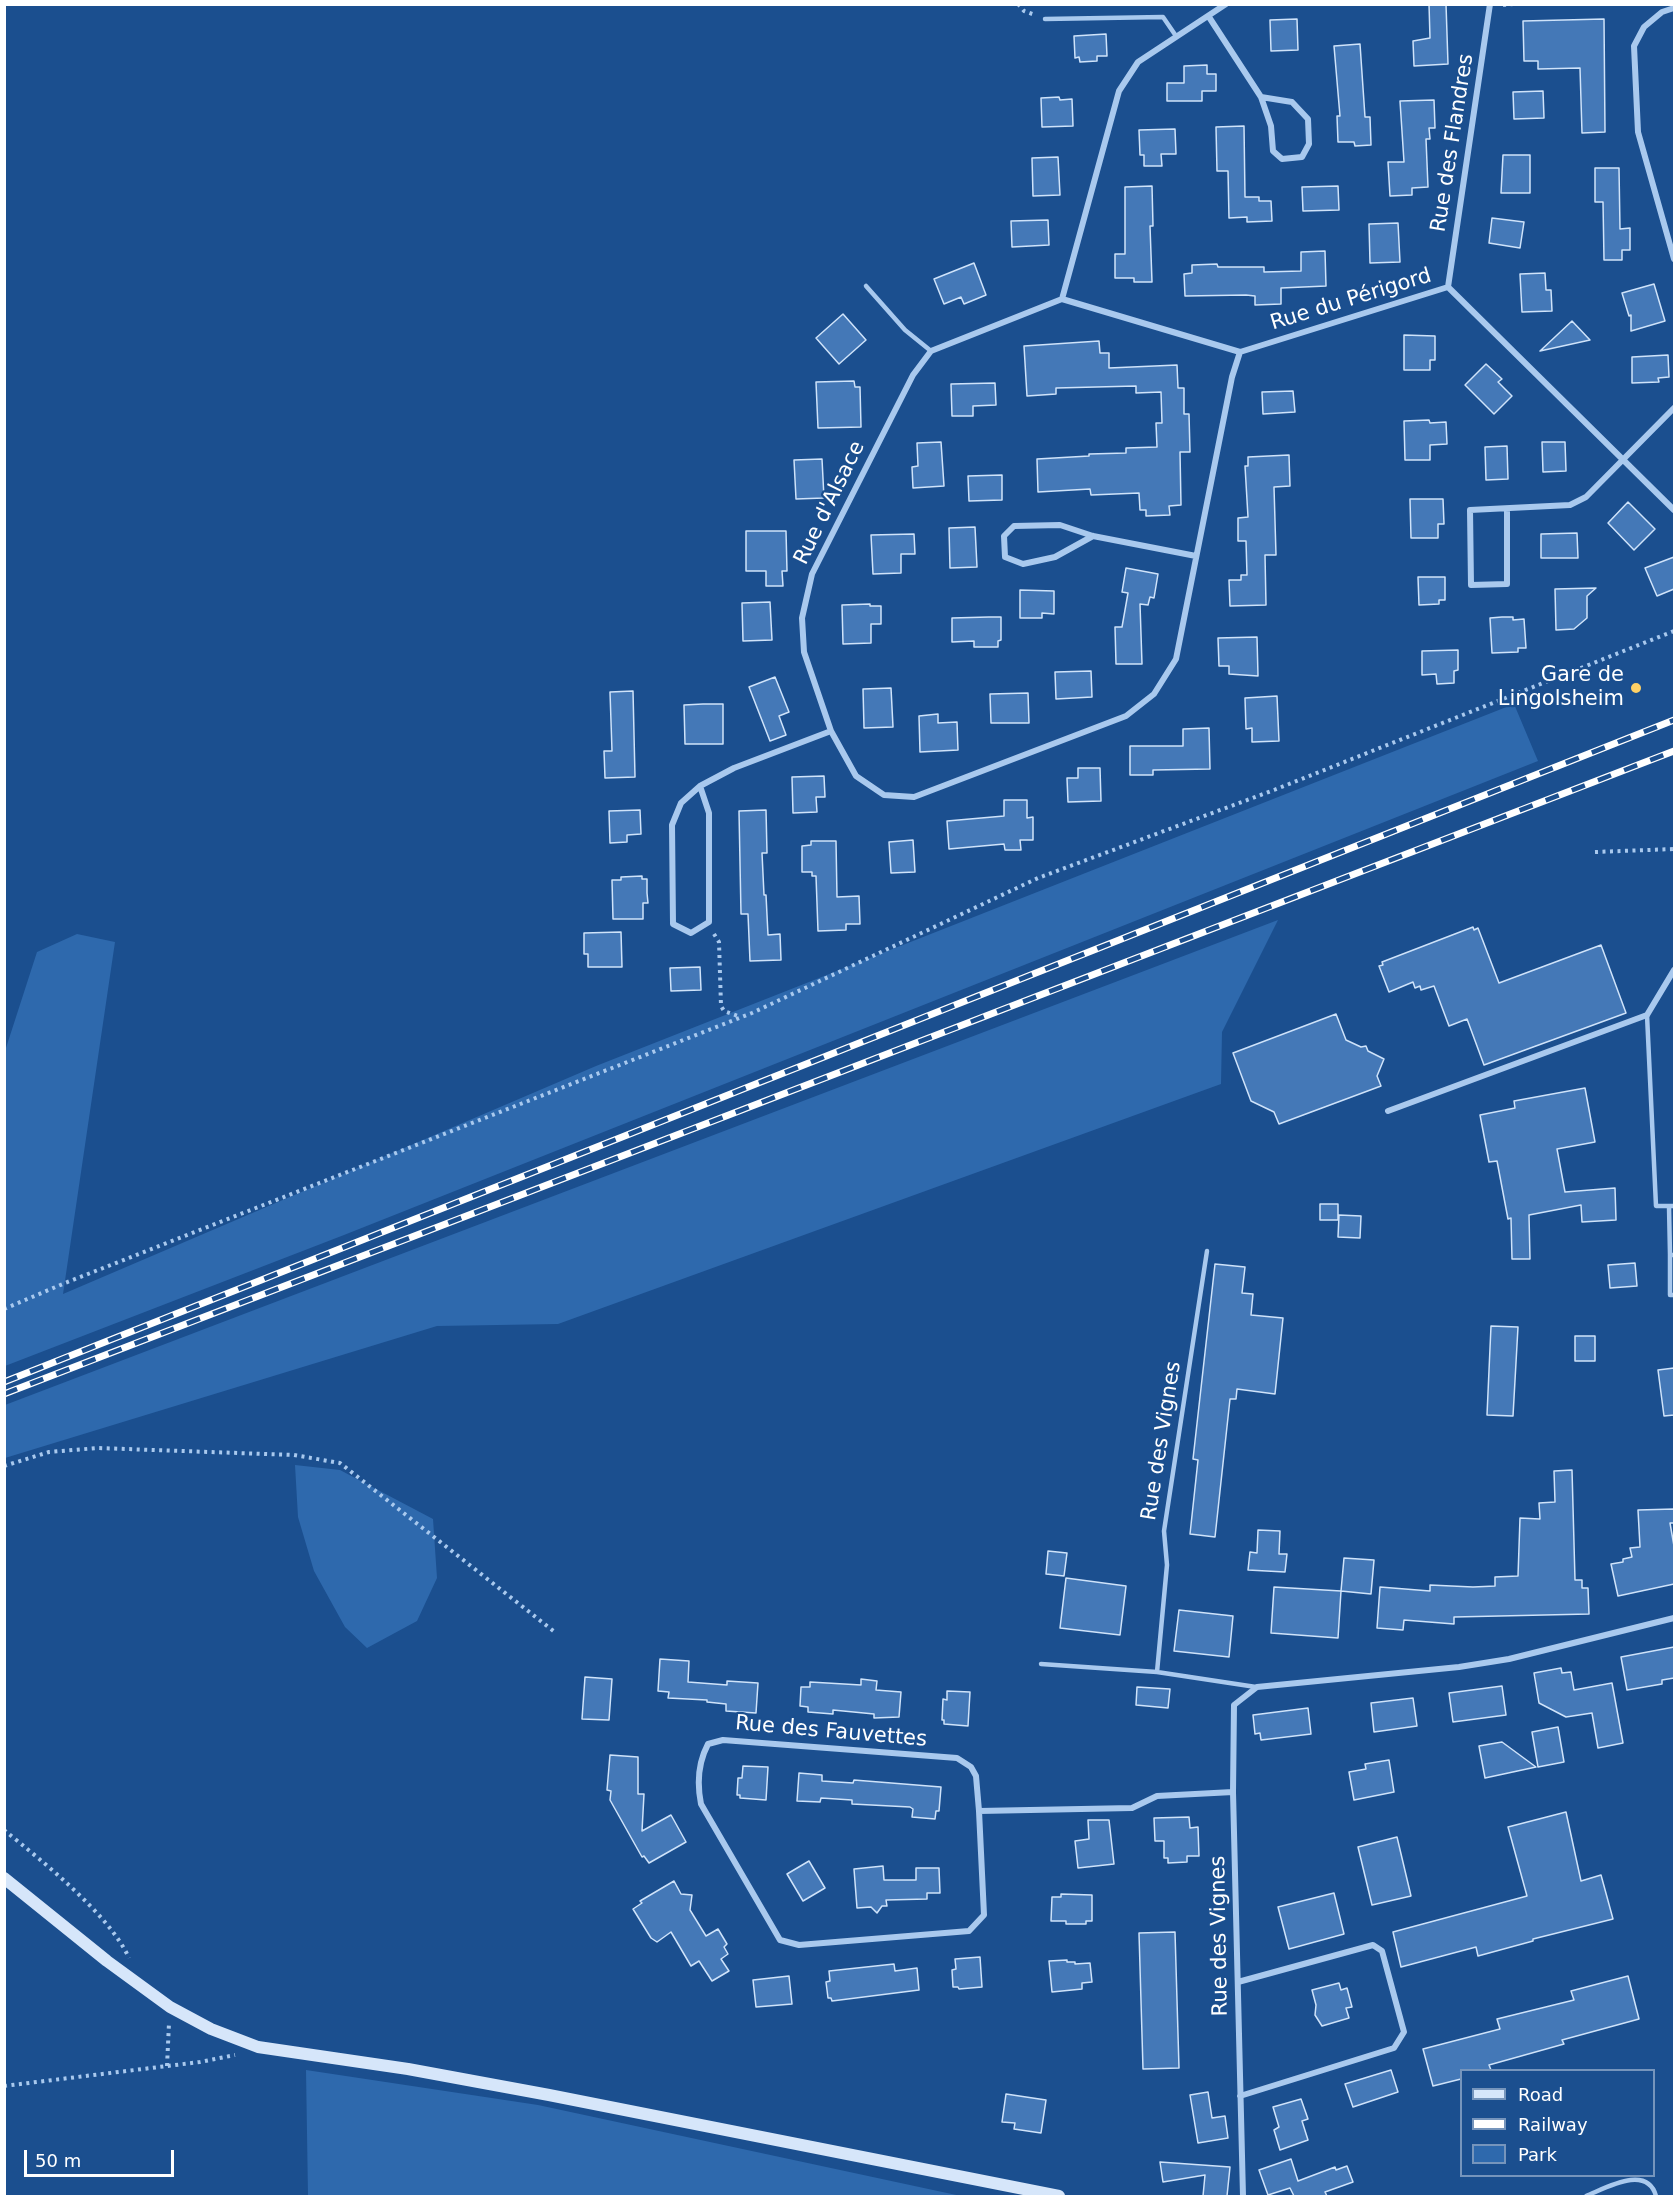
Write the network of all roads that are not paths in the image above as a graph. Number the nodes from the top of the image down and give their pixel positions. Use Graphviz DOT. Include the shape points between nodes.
graph roads {
  1 [pos="1226,4"];
  2 [pos="1490,4"];
  3 [pos="1674,8"];
  4 [pos="1209,17"];
  5 [pos="1045,19"];
  6 [pos="1176,36"];
  7 [pos="1261,97"];
  8 [pos="1673,249"];
  9 [pos="1674,259"];
  10 [pos="866,286"];
  11 [pos="1448,287"];
  12 [pos="1062,299"];
  13 [pos="931,351"];
  14 [pos="1240,352"];
  15 [pos="1674,408"];
  16 [pos="1624,460"];
  17 [pos="1507,509"];
  18 [pos="1674,510"];
  19 [pos="1093,536"];
  20 [pos="1196,556"];
  21 [pos="831,731"];
  22 [pos="700,786"];
  23 [pos="1674,970"];
  24 [pos="1647,1015"];
  25 [pos="1388,1111"];
  26 [pos="1672,1206"];
  27 [pos="1207,1251"];
  28 [pos="1672,1255"];
  29 [pos="1674,1295"];
  30 [pos="1674,1618"];
  31 [pos="1041,1664"];
  32 [pos="1157,1672"];
  33 [pos="1257,1688"];
  34 [pos="1233,1792"];
  35 [pos="979,1811"];
  36 [pos="4,1878"];
  37 [pos="1238,1982"];
  38 [pos="1240,2096"];
  39 [pos="1059,2196"];
  40 [pos="1243,2196"];
  41 [pos="1586,2196"];
  42 [pos="1656,2196"];
  1 -- 4 [label="street"];
  2 -- 11 [label="street, Rue des Flandres"];
  3 -- 8 [label="street" via="1662,12 1644,27 1634,46 1638,132"];
  4 -- 6 [label="street"];
  4 -- 7 [label="street"];
  5 -- 6 [label="lane" via="1163,17"];
  6 -- 12 [label="street" via="1138,62 1119,91"];
  7 -- 7 [label="street" via="1292,102 1308,119 1309,144 1302,157 1282,159 1273,151 1271,126"];
  8 -- 9 [label="street"];
  10 -- 13 [label="lane" via="905,330"];
  11 -- 14 [label="street, Rue du Périgord"];
  11 -- 16 [label="street, Rue du Périgord"];
  12 -- 13 [label="street"];
  12 -- 14 [label="street"];
  13 -- 21 [label="street, Rue d'Alsace" via="913,375 812,574 802,618 804,652"];
  14 -- 20 [label="street, Rue d'Alsace"];
  15 -- 16 [label="street"];
  16 -- 17 [label="street" via="1586,497 1570,505"];
  16 -- 18 [label="street, Rue du Périgord"];
  17 -- 17 [label="street" via="1470,510 1471,585 1507,584"];
  19 -- 19 [label="street" via="1060,525 1014,526 1004,536 1005,557 1023,564 1055,557"];
  19 -- 20 [label="street"];
  20 -- 21 [label="street, Rue d'Alsace" via="1176,658 1154,694 1126,716 914,797 884,795 856,776"];
  21 -- 22 [label="street" via="734,768"];
  22 -- 22 [label="street" via="681,803 672,825 673,924 691,933 709,922 709,813"];
  23 -- 24 [label="street"];
  24 -- 25 [label="street"];
  24 -- 26 [label="lane" via="1656,1206"];
  26 -- 28 [label="lane"];
  27 -- 32 [label="lane, Rue des Vignes" via="1164,1531 1167,1565"];
  28 -- 29 [label="lane"];
  30 -- 33 [label="street" via="1509,1659"];
  31 -- 32 [label="lane"];
  32 -- 33 [label="lane"];
  33 -- 34 [label="street, Rue des Vignes" via="1234,1705"];
  34 -- 35 [label="street" via="1157,1796 1132,1808"];
  34 -- 37 [label="street, Rue des Vignes"];
  35 -- 35 [label="street, Rue des Fauvettes" via="976,1776 971,1767 957,1758 723,1740 708,1744 701,1757 701,1804 780,1940 799,1945 969,1931 984,1915"];
  36 -- 39 [label="main road" via="170,2007 211,2029 258,2047 537,2092"];
  37 -- 38 [label="street, Rue des Vignes"];
  37 -- 38 [label="street" via="1373,1946 1382,1952 1404,2032 1394,2048"];
  38 -- 40 [label="street, Rue des Vignes"];
  41 -- 42 [label="lane" via="1627,2180 1645,2181"];
}
